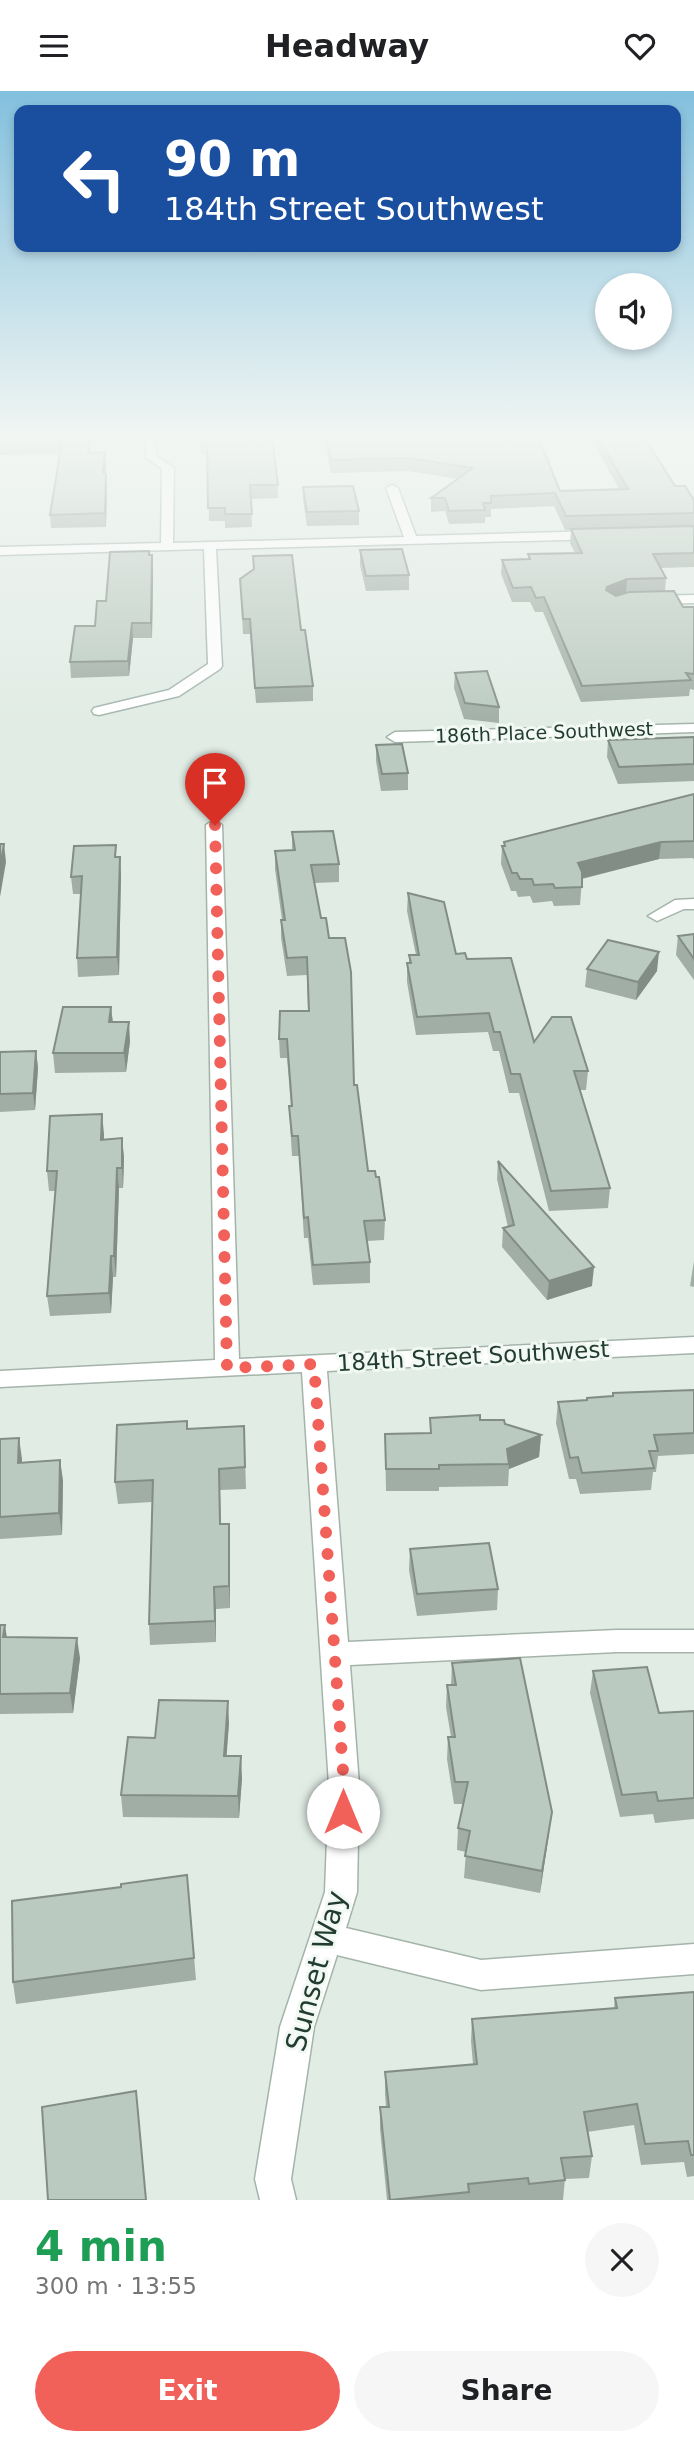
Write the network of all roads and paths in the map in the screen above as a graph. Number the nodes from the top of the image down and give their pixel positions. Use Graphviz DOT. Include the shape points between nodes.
graph roads {
  1 [pos="167,535"];
  2 [pos="410,535"];
  3 [pos="592,535"];
  4 [pos="411,539"];
  5 [pos="210,546"];
  6 [pos="167,547"];
  7 [pos="0,551"];
  8 [pos="694,599"];
  9 [pos="637,600"];
  10 [pos="99,711"];
  11 [pos="694,728"];
  12 [pos="395,737"];
  13 [pos="215,825"];
  14 [pos="694,904"];
  15 [pos="657,916"];
  16 [pos="694,1345"];
  17 [pos="314,1364"];
  18 [pos="227,1368"];
  19 [pos="0,1379"];
  20 [pos="694,1641"];
  21 [pos="335,1654"];
  22 [pos="326,1938"];
  23 [pos="694,1959"];
  24 [pos="278,2200"];
  1 -- 6 [label="street"];
  2 -- 4 [label="street"];
  3 -- 4 [label="street"];
  4 -- 5 [label="street"];
  5 -- 6 [label="street"];
  5 -- 10 [label="street" via="215,666 174,693"];
  6 -- 7 [label="street"];
  8 -- 9 [label="street"];
  11 -- 12 [label="street, 186th Place Southwest"];
  13 -- 18 [label="street"];
  14 -- 15 [label="street" via="681,904"];
  16 -- 17 [label="street, 184th Street Southwest"];
  17 -- 18 [label="street, 184th Street Southwest"];
  17 -- 21 [label="street, Sunset Way"];
  18 -- 19 [label="street, 184th Street Southwest"];
  20 -- 21 [label="street"];
  21 -- 22 [label="street, Sunset Way" via="344,1785 341,1892"];
  22 -- 23 [label="street" via="481,1975"];
  22 -- 24 [label="street, Sunset Way" via="297,2027 273,2179"];
}
